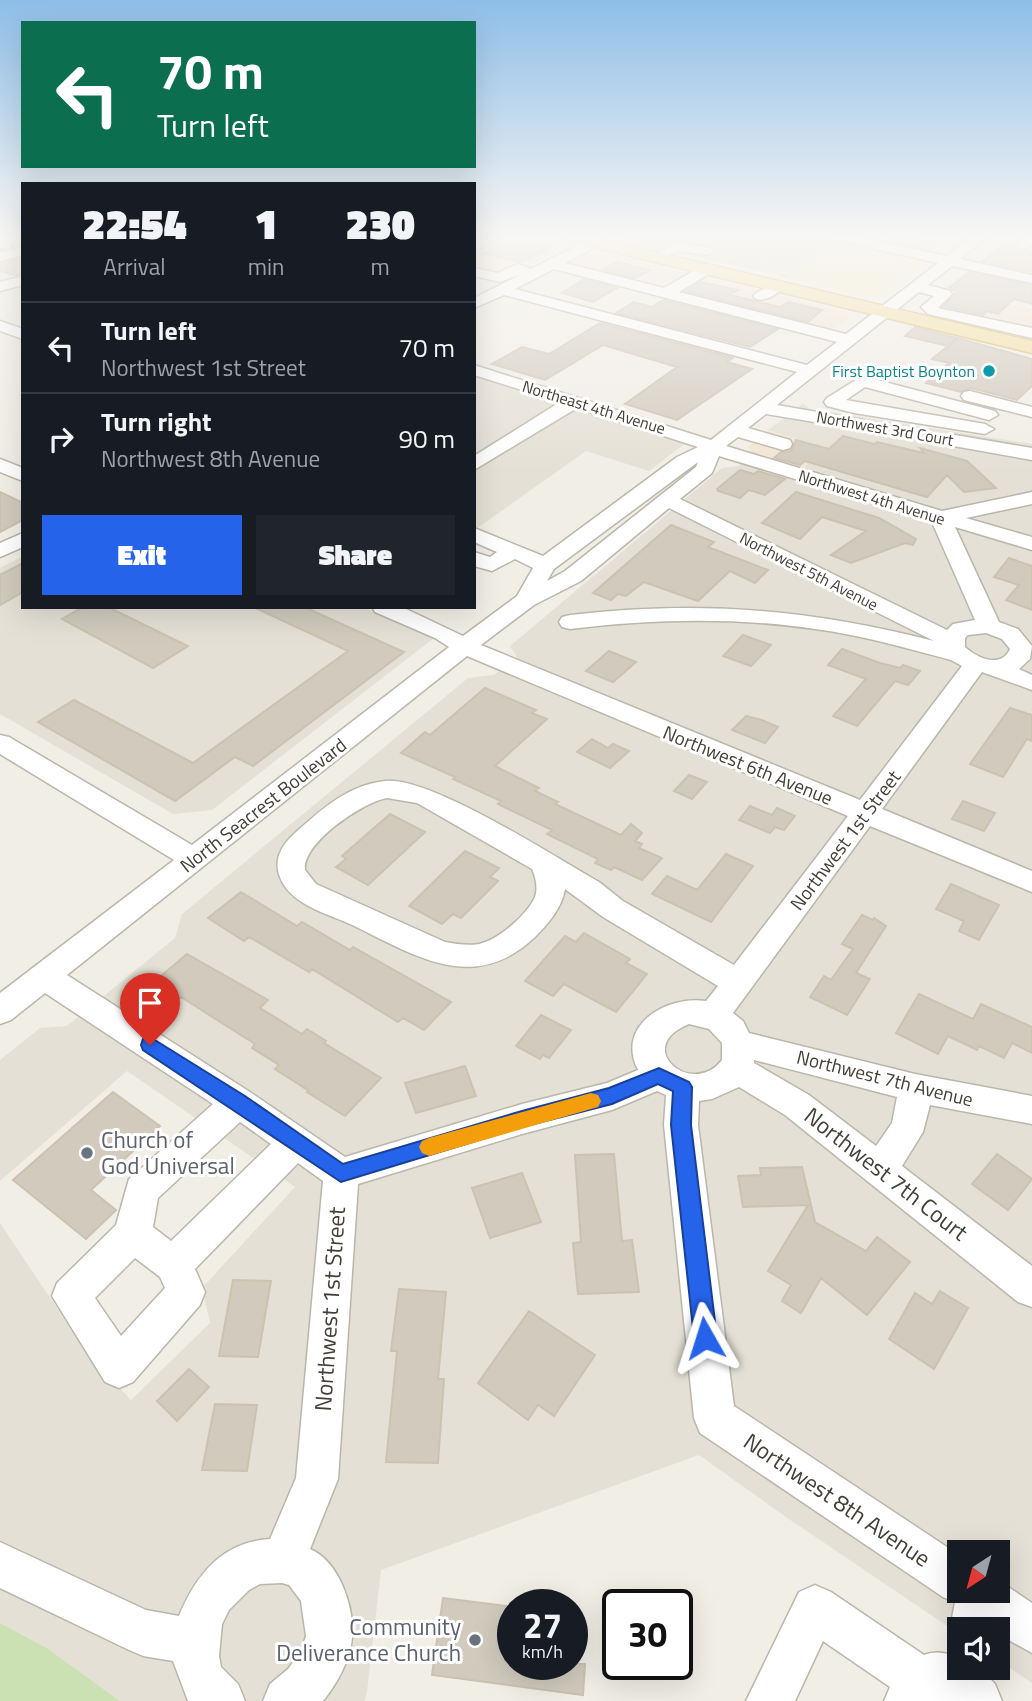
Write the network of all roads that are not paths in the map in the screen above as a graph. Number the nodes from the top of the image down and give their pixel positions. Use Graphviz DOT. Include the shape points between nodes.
graph roads {
  1 [pos="597,314"];
  2 [pos="750,314"];
  3 [pos="883,314"];
  4 [pos="908,314"];
  5 [pos="949,314"];
  6 [pos="1032,317"];
  7 [pos="21,322"];
  8 [pos="995,324"];
  9 [pos="1,327"];
  10 [pos="21,333"];
  11 [pos="1032,333"];
  12 [pos="850,340"];
  13 [pos="1032,347"];
  14 [pos="812,370"];
  15 [pos="476,371"];
  16 [pos="862,381"];
  17 [pos="950,397"];
  18 [pos="575,401"];
  19 [pos="763,408"];
  20 [pos="1032,415"];
  21 [pos="987,422"];
  22 [pos="735,430"];
  23 [pos="1032,437"];
  24 [pos="783,444"];
  25 [pos="712,449"];
  26 [pos="1032,454"];
  27 [pos="476,463"];
  28 [pos="1032,498"];
  29 [pos="667,500"];
  30 [pos="940,517"];
  31 [pos="476,538"];
  32 [pos="21,541"];
  33 [pos="1032,544"];
  34 [pos="0,551"];
  35 [pos="513,551"];
  36 [pos="483,562"];
  37 [pos="545,565"];
  38 [pos="842,587"];
  39 [pos="526,600"];
  40 [pos="388,609"];
  41 [pos="570,622"];
  42 [pos="830,625"];
  43 [pos="1009,627"];
  44 [pos="464,647"];
  45 [pos="969,656"];
  46 [pos="1024,662"];
  47 [pos="1032,683"];
  48 [pos="0,743"];
  49 [pos="865,813"];
  50 [pos="194,859"];
  51 [pos="543,863"];
  52 [pos="1032,882"];
  53 [pos="613,909"];
  54 [pos="536,916"];
  55 [pos="45,977"];
  56 [pos="739,983"];
  57 [pos="0,1012"];
  58 [pos="713,1016"];
  59 [pos="736,1056"];
  60 [pos="671,1082"];
  61 [pos="915,1088"];
  62 [pos="238,1102"];
  63 [pos="1032,1110"];
  64 [pos="296,1142"];
  65 [pos="879,1169"];
  66 [pos="341,1174"];
  67 [pos="133,1234"];
  68 [pos="173,1265"];
  69 [pos="1032,1289"];
  70 [pos="283,1560"];
  71 [pos="0,1564"];
  72 [pos="947,1581"];
  73 [pos="980,1603"];
  74 [pos="1032,1630"];
  75 [pos="195,1642"];
  76 [pos="946,1686"];
  77 [pos="300,1698"];
  78 [pos="216,1700"];
  79 [pos="770,1701"];
  1 -- 14 [label="street"];
  2 -- 12 [label="street"];
  3 -- 12 [label="street, North Seacrest Boulevard"];
  4 -- 8 [label="main road"];
  5 -- 8 [label="street"];
  6 -- 8 [label="street"];
  7 -- 9 [label="street"];
  8 -- 11 [label="street"];
  8 -- 13 [label="main road"];
  9 -- 10 [label="street"];
  12 -- 14 [label="street, North Seacrest Boulevard"];
  14 -- 16 [label="street"];
  14 -- 19 [label="street, North Seacrest Boulevard"];
  15 -- 18 [label="street, Northeast 4th Avenue"];
  16 -- 17 [label="street"];
  16 -- 21 [label="street" via="833,402"];
  17 -- 20 [label="street"];
  17 -- 21 [label="street"];
  18 -- 25 [label="street, Northeast 4th Avenue" via="699,440"];
  18 -- 27 [label="street"];
  19 -- 22 [label="street, North Seacrest Boulevard"];
  19 -- 26 [label="street, Northwest 3rd Court"];
  20 -- 21 [label="street"];
  21 -- 23 [label="street"];
  22 -- 24 [label="street"];
  22 -- 25 [label="street, North Seacrest Boulevard"];
  25 -- 29 [label="street, North Seacrest Boulevard" via="705,469"];
  25 -- 30 [label="street, Northwest 4th Avenue"];
  25 -- 37 [label="street, North Seacrest Boulevard" via="684,461"];
  28 -- 30 [label="street"];
  29 -- 38 [label="street, Northwest 5th Avenue"];
  29 -- 39 [label="street, North Seacrest Boulevard" via="573,576"];
  30 -- 33 [label="street, Northwest 4th Avenue"];
  30 -- 43 [label="street"];
  31 -- 35 [label="street"];
  32 -- 34 [label="street"];
  35 -- 36 [label="street"];
  35 -- 37 [label="street"];
  37 -- 39 [label="street, North Seacrest Boulevard"];
  38 -- 42 [label="street" via="847,606"];
  38 -- 45 [label="street, Northwest 5th Avenue"];
  39 -- 44 [label="street, North Seacrest Boulevard"];
  40 -- 44 [label="street, Northwest 6th Avenue"];
  41 -- 42 [label="street" via="691,613"];
  42 -- 45 [label="street"];
  43 -- 45 [label="street" via="967,627 956,633"];
  43 -- 46 [label="street"];
  44 -- 49 [label="street, Northwest 6th Avenue"];
  44 -- 50 [label="street, North Seacrest Boulevard"];
  45 -- 46 [label="street" via="1002,666"];
  45 -- 47 [label="street"];
  45 -- 49 [label="street, Northwest 1st Street"];
  48 -- 50 [label="street"];
  49 -- 52 [label="street, Northwest 6th Avenue"];
  49 -- 56 [label="street, Northwest 1st Street"];
  50 -- 55 [label="street, North Seacrest Boulevard"];
  51 -- 53 [label="street" via="589,889"];
  51 -- 54 [label="street" via="550,897"];
  51 -- 54 [label="street" via="426,797 384,789 370,791 344,806 290,855 289,865 306,891 440,953 458,957 493,951"];
  53 -- 54 [label="street" via="571,903"];
  53 -- 56 [label="street"];
  55 -- 57 [label="street, North Seacrest Boulevard"];
  55 -- 62 [label="street"];
  56 -- 58 [label="street, Northwest 1st Street"];
  58 -- 59 [label="street" via="730,1027"];
  58 -- 60 [label="street" via="674,1014 652,1033 647,1051 650,1063"];
  59 -- 60 [label="street" via="715,1084 694,1089"];
  59 -- 61 [label="street, Northwest 7th Avenue" via="768,1049"];
  59 -- 65 [label="street, Northwest 7th Court"];
  60 -- 66 [label="street" via="522,1119"];
  60 -- 72 [label="street, Northwest 8th Avenue" via="681,1125 715,1418"];
  61 -- 63 [label="street, Northwest 7th Avenue"];
  61 -- 65 [label="street" via="914,1114 903,1140"];
  62 -- 64 [label="street"];
  62 -- 67 [label="street" via="142,1190"];
  64 -- 66 [label="street"];
  64 -- 68 [label="street"];
  65 -- 69 [label="street, Northwest 7th Court"];
  66 -- 70 [label="street, Northwest 1st Street" via="317,1479"];
  67 -- 68 [label="street"];
  67 -- 68 [label="street" via="71,1296 119,1368 186,1292"];
  70 -- 75 [label="street" via="243,1566 225,1579 210,1597"];
  70 -- 77 [label="street" via="311,1576 327,1605 325,1653"];
  71 -- 75 [label="street" via="143,1633"];
  73 -- 74 [label="street, Northwest 8th Avenue"];
  75 -- 78 [label="street" via="203,1682"];
  76 -- 79 [label="street" via="816,1608"];
}
